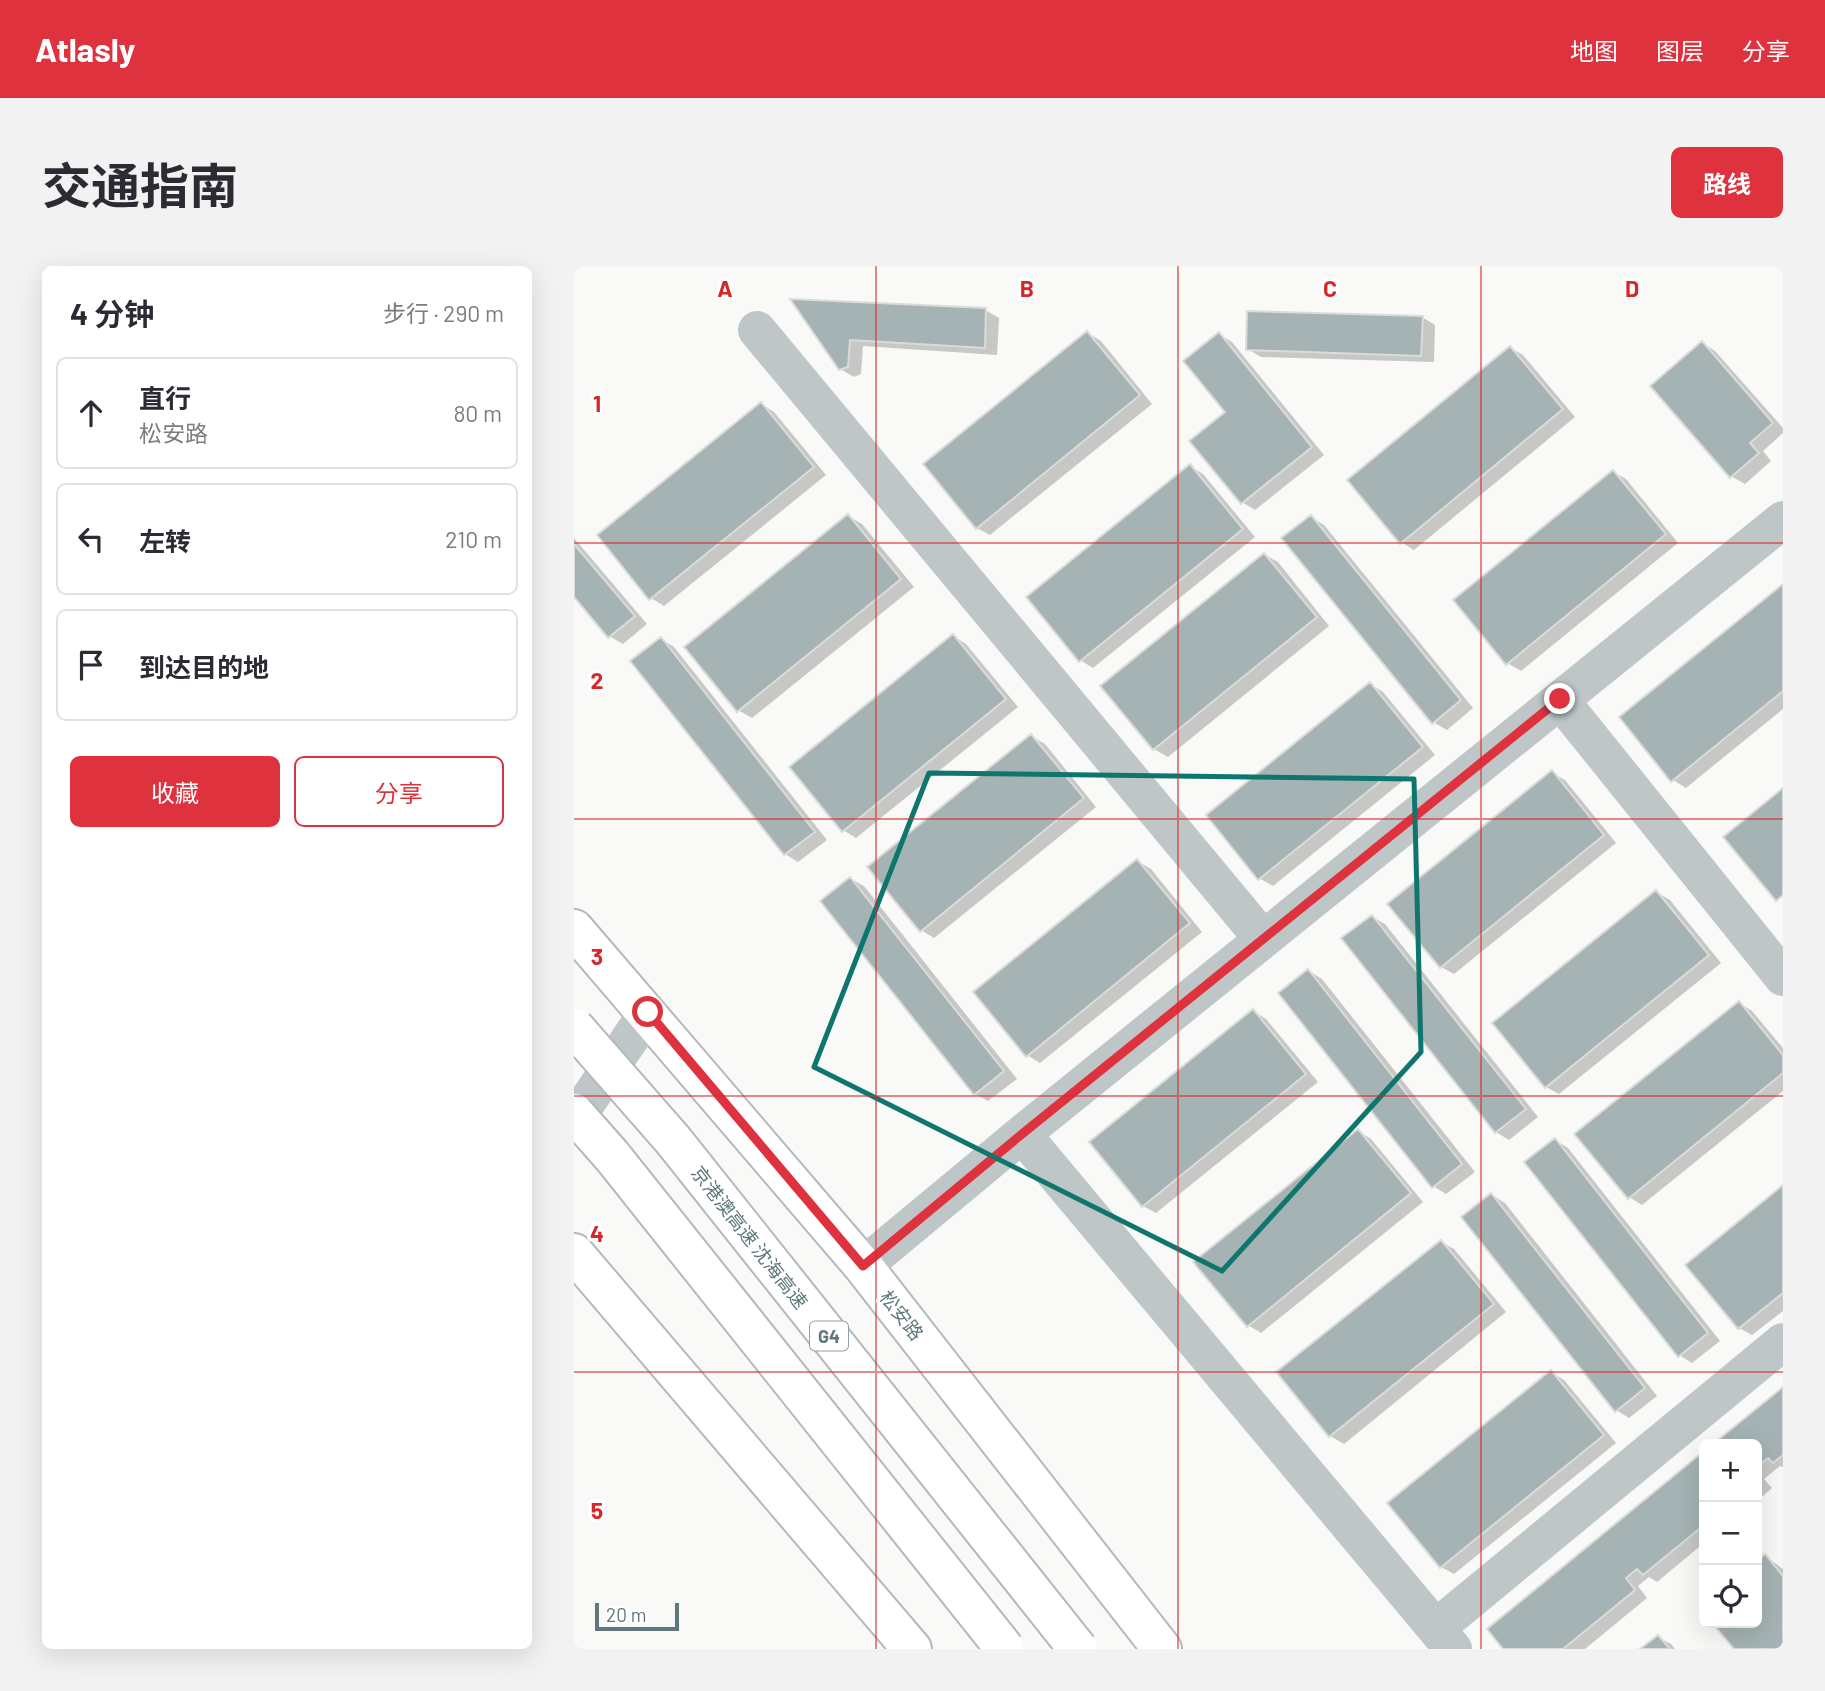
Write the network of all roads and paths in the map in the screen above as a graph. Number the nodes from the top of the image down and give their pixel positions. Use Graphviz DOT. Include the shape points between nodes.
graph roads {
  1 [pos="757,330"];
  2 [pos="1783,520"];
  3 [pos="1560,699"];
  4 [pos="574,929"];
  5 [pos="1263,939"];
  6 [pos="1783,977"];
  7 [pos="648,1012"];
  8 [pos="574,1027"];
  9 [pos="574,1113"];
  10 [pos="574,1121"];
  11 [pos="1022,1134"];
  12 [pos="574,1253"];
  13 [pos="863,1266"];
  14 [pos="1783,1342"];
  15 [pos="1445,1638"];
  16 [pos="912,1649"];
  17 [pos="1005,1649"];
  18 [pos="1078,1649"];
  19 [pos="1162,1649"];
  1 -- 5 [label="street"];
  2 -- 3 [label="street"];
  3 -- 5 [label="street"];
  3 -- 6 [label="street"];
  4 -- 7 [label="main road, 松安路"];
  5 -- 11 [label="street"];
  7 -- 10 [label="street"];
  7 -- 13 [label="main road, 松安路"];
  8 -- 18 [label="main road, 京港澳高速 沈海高速 / G4, bridge" via="682,1151"];
  9 -- 17 [label="main road, bridge"];
  11 -- 13 [label="street"];
  11 -- 15 [label="street"];
  12 -- 16 [label="main road"];
  13 -- 19 [label="main road, 松安路"];
  14 -- 15 [label="street"];
}
